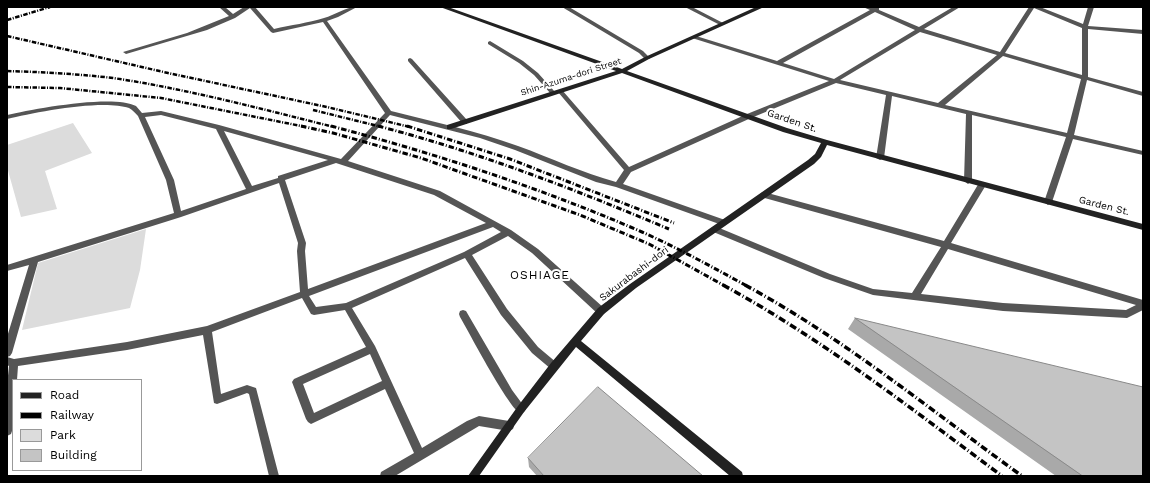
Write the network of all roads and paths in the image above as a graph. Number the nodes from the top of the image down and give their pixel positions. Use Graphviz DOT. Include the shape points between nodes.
graph roads {
  1 [pos="222,7"];
  2 [pos="248,7"];
  3 [pos="252,7"];
  4 [pos="354,7"];
  5 [pos="443,7"];
  6 [pos="565,7"];
  7 [pos="688,7"];
  8 [pos="761,7"];
  9 [pos="866,7"];
  10 [pos="958,7"];
  11 [pos="1033,7"];
  12 [pos="1091,7"];
  13 [pos="877,8"];
  14 [pos="233,17"];
  15 [pos="324,20"];
  16 [pos="722,24"];
  17 [pos="1085,27"];
  18 [pos="920,29"];
  19 [pos="1143,32"];
  20 [pos="694,36"];
  21 [pos="490,43"];
  22 [pos="126,52"];
  23 [pos="1002,54"];
  24 [pos="647,58"];
  25 [pos="410,60"];
  26 [pos="778,63"];
  27 [pos="623,71"];
  28 [pos="1084,77"];
  29 [pos="834,81"];
  30 [pos="560,91"];
  31 [pos="553,93"];
  32 [pos="889,93"];
  33 [pos="1143,94"];
  34 [pos="940,105"];
  35 [pos="969,112"];
  36 [pos="389,113"];
  37 [pos="141,116"];
  38 [pos="749,116"];
  39 [pos="7,117"];
  40 [pos="465,122"];
  41 [pos="218,127"];
  42 [pos="449,127"];
  43 [pos="1070,136"];
  44 [pos="825,142"];
  45 [pos="1143,153"];
  46 [pos="880,158"];
  47 [pos="340,161"];
  48 [pos="628,170"];
  49 [pos="281,178"];
  50 [pos="968,181"];
  51 [pos="618,185"];
  52 [pos="982,185"];
  53 [pos="250,188"];
  54 [pos="764,195"];
  55 [pos="1048,202"];
  56 [pos="178,215"];
  57 [pos="722,222"];
  58 [pos="492,224"];
  59 [pos="1143,227"];
  60 [pos="714,228"];
  61 [pos="508,232"];
  62 [pos="946,245"];
  63 [pos="467,254"];
  64 [pos="34,260"];
  65 [pos="7,268"];
  66 [pos="304,294"];
  67 [pos="915,296"];
  68 [pos="1143,305"];
  69 [pos="347,306"];
  70 [pos="602,311"];
  71 [pos="463,314"];
  72 [pos="207,330"];
  73 [pos="575,341"];
  74 [pos="372,349"];
  75 [pos="7,353"];
  76 [pos="10,362"];
  77 [pos="554,366"];
  78 [pos="388,383"];
  79 [pos="521,409"];
  80 [pos="509,426"];
  81 [pos="7,431"];
  82 [pos="420,455"];
  83 [pos="274,476"];
  84 [pos="385,476"];
  85 [pos="473,476"];
  86 [pos="738,476"];
  1 -- 14 [label="street"];
  2 -- 14 [label="street"];
  3 -- 15 [label="street" via="273,31"];
  4 -- 15 [label="street"];
  5 -- 27 [label="street, Garden St."];
  6 -- 24 [label="street"];
  7 -- 16 [label="street"];
  8 -- 16 [label="street, Shin-Azuma-dori Street"];
  9 -- 13 [label="street"];
  10 -- 18 [label="street"];
  11 -- 17 [label="street"];
  11 -- 23 [label="street"];
  12 -- 17 [label="street"];
  13 -- 18 [label="street"];
  13 -- 26 [label="street"];
  14 -- 22 [label="street"];
  15 -- 36 [label="street"];
  16 -- 20 [label="street, Shin-Azuma-dori Street"];
  17 -- 19 [label="street"];
  17 -- 28 [label="street"];
  18 -- 23 [label="street"];
  18 -- 29 [label="street"];
  20 -- 24 [label="street, Shin-Azuma-dori Street"];
  20 -- 26 [label="street"];
  21 -- 31 [label="street" via="521,62"];
  23 -- 28 [label="street"];
  23 -- 34 [label="street"];
  24 -- 27 [label="street, Shin-Azuma-dori Street"];
  25 -- 40 [label="street"];
  26 -- 29 [label="street"];
  27 -- 30 [label="street, Shin-Azuma-dori Street"];
  27 -- 38 [label="street, Garden St."];
  28 -- 33 [label="street"];
  28 -- 43 [label="street"];
  29 -- 32 [label="street"];
  29 -- 38 [label="street"];
  30 -- 31 [label="street, Shin-Azuma-dori Street"];
  30 -- 48 [label="street"];
  31 -- 40 [label="street, Shin-Azuma-dori Street"];
  32 -- 34 [label="street"];
  32 -- 46 [label="street"];
  34 -- 35 [label="street"];
  35 -- 43 [label="street"];
  35 -- 50 [label="street"];
  36 -- 42 [label="street"];
  36 -- 47 [label="street"];
  37 -- 39 [label="street" via="133,107 105,104 24,112"];
  37 -- 41 [label="street" via="161,113"];
  37 -- 56 [label="street" via="170,180"];
  38 -- 44 [label="street, Garden St."];
  38 -- 48 [label="street"];
  40 -- 42 [label="street, Shin-Azuma-dori Street"];
  41 -- 47 [label="street"];
  41 -- 53 [label="street"];
  42 -- 51 [label="street" via="517,148"];
  43 -- 45 [label="street"];
  43 -- 55 [label="street"];
  44 -- 46 [label="street, Garden St."];
  44 -- 54 [label="street, Sakurabashi-dori" via="811,162"];
  46 -- 50 [label="street, Garden St."];
  47 -- 49 [label="street"];
  47 -- 58 [label="street" via="437,193"];
  48 -- 51 [label="street"];
  49 -- 53 [label="street"];
  49 -- 66 [label="street" via="302,243"];
  50 -- 52 [label="street, Garden St."];
  51 -- 57 [label="street"];
  52 -- 55 [label="street, Garden St."];
  52 -- 62 [label="street"];
  53 -- 56 [label="street"];
  54 -- 57 [label="street, Sakurabashi-dori"];
  54 -- 62 [label="street"];
  55 -- 59 [label="street, Garden St."];
  56 -- 64 [label="street"];
  57 -- 60 [label="street, Sakurabashi-dori"];
  58 -- 61 [label="street"];
  58 -- 66 [label="street"];
  60 -- 67 [label="street" via="827,276 873,292"];
  60 -- 70 [label="street, Sakurabashi-dori"];
  61 -- 63 [label="street"];
  61 -- 70 [label="street" via="535,251"];
  62 -- 67 [label="street"];
  62 -- 68 [label="street"];
  63 -- 69 [label="street"];
  63 -- 77 [label="street" via="504,312 535,350"];
  64 -- 65 [label="street"];
  64 -- 75 [label="street"];
  66 -- 69 [label="street" via="314,311"];
  66 -- 72 [label="street"];
  67 -- 68 [label="street" via="1003,307 1127,314"];
  69 -- 74 [label="street"];
  70 -- 73 [label="street, Sakurabashi-dori"];
  71 -- 79 [label="street"];
  72 -- 76 [label="street" via="127,346"];
  72 -- 83 [label="street" via="217,400 247,389 253,391"];
  73 -- 77 [label="street, Sakurabashi-dori"];
  73 -- 86 [label="street"];
  74 -- 78 [label="street"];
  74 -- 78 [label="street" via="297,382 311,419"];
  76 -- 81 [label="street"];
  77 -- 79 [label="street, Sakurabashi-dori"];
  78 -- 82 [label="street"];
  79 -- 80 [label="street, Sakurabashi-dori"];
  80 -- 82 [label="street" via="479,421"];
  80 -- 85 [label="street, Sakurabashi-dori"];
  82 -- 84 [label="street"];
}
